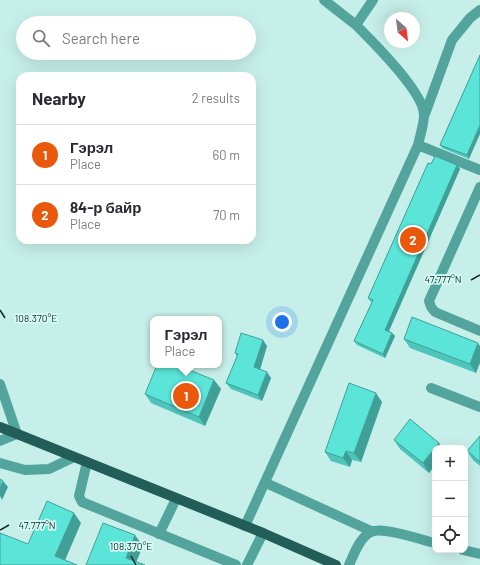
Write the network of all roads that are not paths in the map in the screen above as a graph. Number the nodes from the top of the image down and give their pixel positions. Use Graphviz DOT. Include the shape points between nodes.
graph roads {
  1 [pos="324,0"];
  2 [pos="373,0"];
  3 [pos="480,10"];
  4 [pos="356,25"];
  5 [pos="425,114"];
  6 [pos="418,145"];
  7 [pos="480,170"];
  8 [pos="480,187"];
  9 [pos="480,331"];
  10 [pos="0,384"];
  11 [pos="431,388"];
  12 [pos="480,407"];
  13 [pos="0,427"];
  14 [pos="17,434"];
  15 [pos="0,441"];
  16 [pos="74,457"];
  17 [pos="87,462"];
  18 [pos="0,463"];
  19 [pos="266,483"];
  20 [pos="176,499"];
  21 [pos="245,526"];
  22 [pos="372,531"];
  23 [pos="263,533"];
  24 [pos="159,534"];
  25 [pos="432,542"];
  26 [pos="468,551"];
  27 [pos="480,554"];
  28 [pos="236,565"];
  29 [pos="247,565"];
  30 [pos="336,565"];
  31 [pos="349,565"];
  1 -- 4 [label="street"];
  2 -- 4 [label="street"];
  3 -- 5 [label="street" via="452,40"];
  4 -- 5 [label="street" via="392,60 417,97"];
  5 -- 6 [label="street"];
  6 -- 7 [label="street"];
  6 -- 19 [label="street"];
  8 -- 9 [label="street" via="429,301 435,312"];
  10 -- 14 [label="street"];
  11 -- 12 [label="street"];
  13 -- 14 [label="main road"];
  14 -- 15 [label="street"];
  14 -- 16 [label="main road"];
  16 -- 17 [label="main road"];
  16 -- 18 [label="street" via="50,469 25,470"];
  17 -- 20 [label="main road"];
  17 -- 24 [label="street" via="79,496 82,502"];
  19 -- 21 [label="street"];
  19 -- 22 [label="street"];
  20 -- 21 [label="main road"];
  20 -- 24 [label="street"];
  21 -- 23 [label="main road"];
  22 -- 25 [label="street" via="383,530"];
  22 -- 31 [label="street" via="362,539"];
  23 -- 29 [label="street"];
  23 -- 30 [label="main road"];
  24 -- 28 [label="street"];
  26 -- 27 [label="street"];
}
